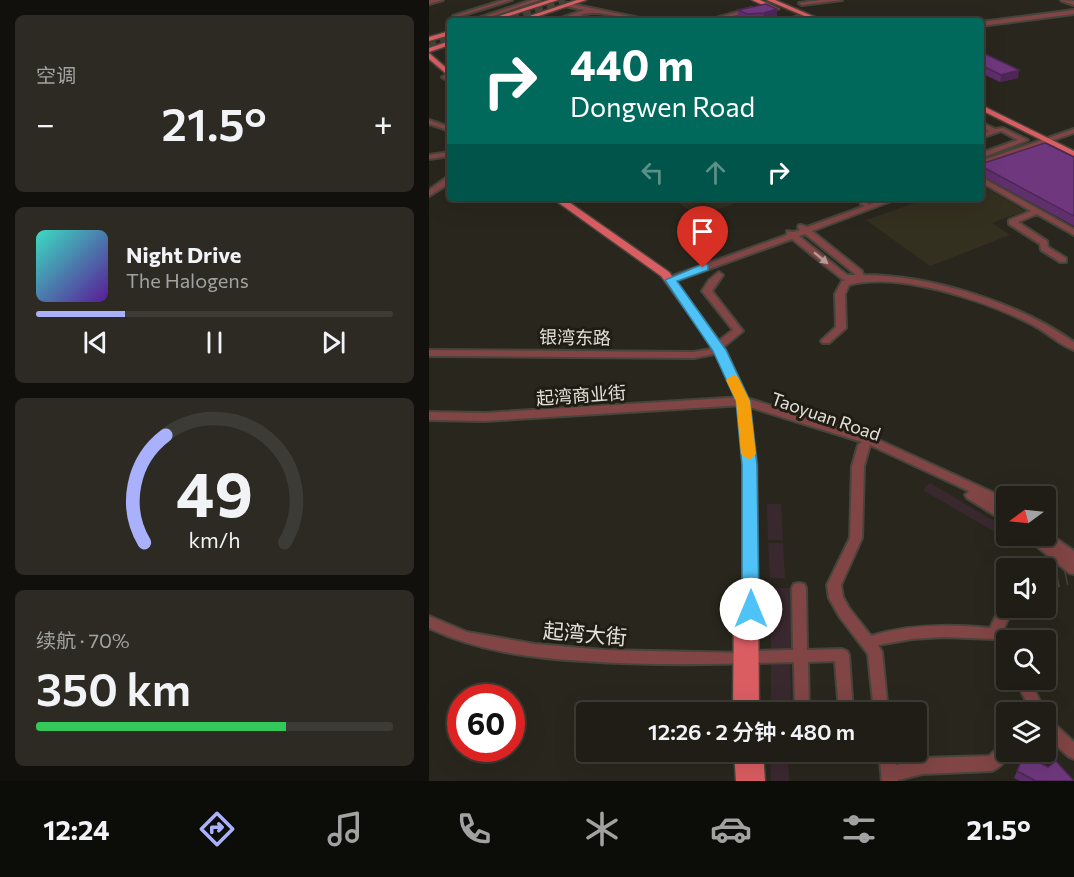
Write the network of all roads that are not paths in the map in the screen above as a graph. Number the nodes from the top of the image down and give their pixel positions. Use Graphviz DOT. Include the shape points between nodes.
graph roads {
  1 [pos="440,0"];
  2 [pos="509,0"];
  3 [pos="537,0"];
  4 [pos="553,0"];
  5 [pos="583,0"];
  6 [pos="755,0"];
  7 [pos="839,0"];
  8 [pos="1063,0"];
  9 [pos="805,1"];
  10 [pos="429,2"];
  11 [pos="770,3"];
  12 [pos="1074,3"];
  13 [pos="567,5"];
  14 [pos="788,7"];
  15 [pos="527,9"];
  16 [pos="590,10"];
  17 [pos="1074,12"];
  18 [pos="540,14"];
  19 [pos="500,15"];
  20 [pos="619,16"];
  21 [pos="459,18"];
  22 [pos="486,18"];
  23 [pos="494,18"];
  24 [pos="527,18"];
  25 [pos="576,18"];
  26 [pos="614,18"];
  27 [pos="629,18"];
  28 [pos="719,18"];
  29 [pos="799,18"];
  30 [pos="814,18"];
  31 [pos="984,24"];
  32 [pos="429,38"];
  33 [pos="447,38"];
  34 [pos="447,39"];
  35 [pos="447,41"];
  36 [pos="429,50"];
  37 [pos="429,55"];
  38 [pos="437,61"];
  39 [pos="429,63"];
  40 [pos="447,74"];
  41 [pos="447,76"];
  42 [pos="984,100"];
  43 [pos="984,108"];
  44 [pos="429,122"];
  45 [pos="984,126"];
  46 [pos="447,128"];
  47 [pos="994,131"];
  48 [pos="1074,131"];
  49 [pos="1010,133"];
  50 [pos="984,135"];
  51 [pos="1018,137"];
  52 [pos="1051,140"];
  53 [pos="984,143"];
  54 [pos="1074,145"];
  55 [pos="984,149"];
  56 [pos="1074,154"];
  57 [pos="447,155"];
  58 [pos="984,155"];
  59 [pos="429,158"];
  60 [pos="984,164"];
  61 [pos="447,181"];
  62 [pos="984,181"];
  63 [pos="429,194"];
  64 [pos="561,201"];
  65 [pos="561,201"];
  66 [pos="864,201"];
  67 [pos="886,201"];
  68 [pos="1038,211"];
  69 [pos="804,228"];
  70 [pos="1074,232"];
  71 [pos="790,233"];
  72 [pos="1063,260"];
  73 [pos="719,275"];
  74 [pos="668,277"];
  75 [pos="854,278"];
  76 [pos="826,341"];
  77 [pos="1074,341"];
  78 [pos="1074,346"];
  79 [pos="716,349"];
  80 [pos="429,353"];
  81 [pos="740,403"];
  82 [pos="429,416"];
  83 [pos="864,445"];
  84 [pos="894,456"];
  85 [pos="996,500"];
  86 [pos="996,510"];
  87 [pos="1056,544"];
  88 [pos="1043,546"];
  89 [pos="1074,558"];
  90 [pos="1072,573"];
  91 [pos="798,588"];
  92 [pos="429,622"];
  93 [pos="996,636"];
  94 [pos="867,643"];
  95 [pos="746,657"];
  96 [pos="742,702"];
  97 [pos="750,702"];
  98 [pos="802,702"];
  99 [pos="845,702"];
  100 [pos="880,702"];
  101 [pos="1056,735"];
  102 [pos="1074,752"];
  103 [pos="996,759"];
  104 [pos="744,762"];
  105 [pos="755,762"];
  106 [pos="887,762"];
  107 [pos="889,778"];
  108 [pos="745,781"];
  109 [pos="756,781"];
  1 -- 10 [label="street"];
  2 -- 21 [label="street" via="456,16"];
  3 -- 19 [label="street"];
  4 -- 15 [label="main road"];
  5 -- 13 [label="main road"];
  6 -- 11 [label="main road"];
  7 -- 9 [label="street"];
  8 -- 12 [label="street"];
  9 -- 14 [label="street"];
  11 -- 14 [label="main road"];
  11 -- 28 [label="street"];
  11 -- 29 [label="main road"];
  13 -- 16 [label="street"];
  13 -- 18 [label="main road"];
  14 -- 30 [label="main road"];
  15 -- 18 [label="main road" via="546,10"];
  15 -- 19 [label="main road"];
  16 -- 20 [label="street"];
  16 -- 25 [label="street"];
  17 -- 31 [label="street"];
  18 -- 24 [label="main road"];
  19 -- 22 [label="street"];
  19 -- 23 [label="main road"];
  20 -- 26 [label="street"];
  20 -- 27 [label="street"];
  32 -- 33 [label="main road"];
  34 -- 36 [label="main road"];
  35 -- 38 [label="main road"];
  37 -- 38 [label="main road"];
  38 -- 40 [label="main road"];
  39 -- 41 [label="main road"];
  42 -- 52 [label="main road"];
  43 -- 52 [label="main road"];
  44 -- 46 [label="street"];
  45 -- 47 [label="street"];
  47 -- 49 [label="street"];
  47 -- 50 [label="street"];
  48 -- 52 [label="street"];
  49 -- 51 [label="street"];
  49 -- 53 [label="street"];
  51 -- 55 [label="street"];
  51 -- 58 [label="street" via="1024,140"];
  52 -- 54 [label="main road"];
  52 -- 56 [label="main road"];
  52 -- 60 [label="street"];
  57 -- 59 [label="street"];
  61 -- 63 [label="street"];
  62 -- 68 [label="street"];
  64 -- 74 [label="main road"];
  65 -- 79 [label="main road" via="660,276"];
  66 -- 69 [label="street"];
  67 -- 69 [label="street"];
  68 -- 70 [label="street"];
  68 -- 72 [label="street" via="1012,222"];
  69 -- 71 [label="street"];
  69 -- 75 [label="street"];
  71 -- 74 [label="street"];
  71 -- 75 [label="street, one-way"];
  73 -- 79 [label="street" via="707,291 738,331"];
  74 -- 79 [label="main road"];
  75 -- 76 [label="street" via="840,294 841,328"];
  75 -- 77 [label="street" via="899,275 991,300 1038,318"];
  75 -- 78 [label="street" via="898,279 993,305 1032,320"];
  79 -- 80 [label="street, 银湾东路" via="694,355"];
  79 -- 81 [label="main road"];
  81 -- 82 [label="street, 起湾商业街" via="485,417"];
  81 -- 83 [label="street, Taoyuan Road"];
  81 -- 84 [label="street, Taoyuan Road" via="866,439"];
  81 -- 95 [label="main road" via="750,465"];
  83 -- 84 [label="street, Taoyuan Road"];
  83 -- 94 [label="street" via="858,466 856,538 834,585 836,598"];
  84 -- 85 [label="street, Taoyuan Road"];
  84 -- 86 [label="street, Taoyuan Road"];
  87 -- 89 [label="street"];
  88 -- 90 [label="street"];
  91 -- 98 [label="street"];
  92 -- 95 [label="street, 起湾大街" via="465,638 547,653 636,658"];
  93 -- 94 [label="street" via="940,631 885,637"];
  94 -- 100 [label="street" via="875,652"];
  95 -- 96 [label="main road"];
  95 -- 97 [label="main road"];
  95 -- 99 [label="street, 起湾大街" via="842,655"];
  101 -- 102 [label="street"];
  103 -- 107 [label="street" via="992,763 922,766"];
  104 -- 108 [label="main road"];
  105 -- 109 [label="main road"];
  106 -- 107 [label="street"];
}
